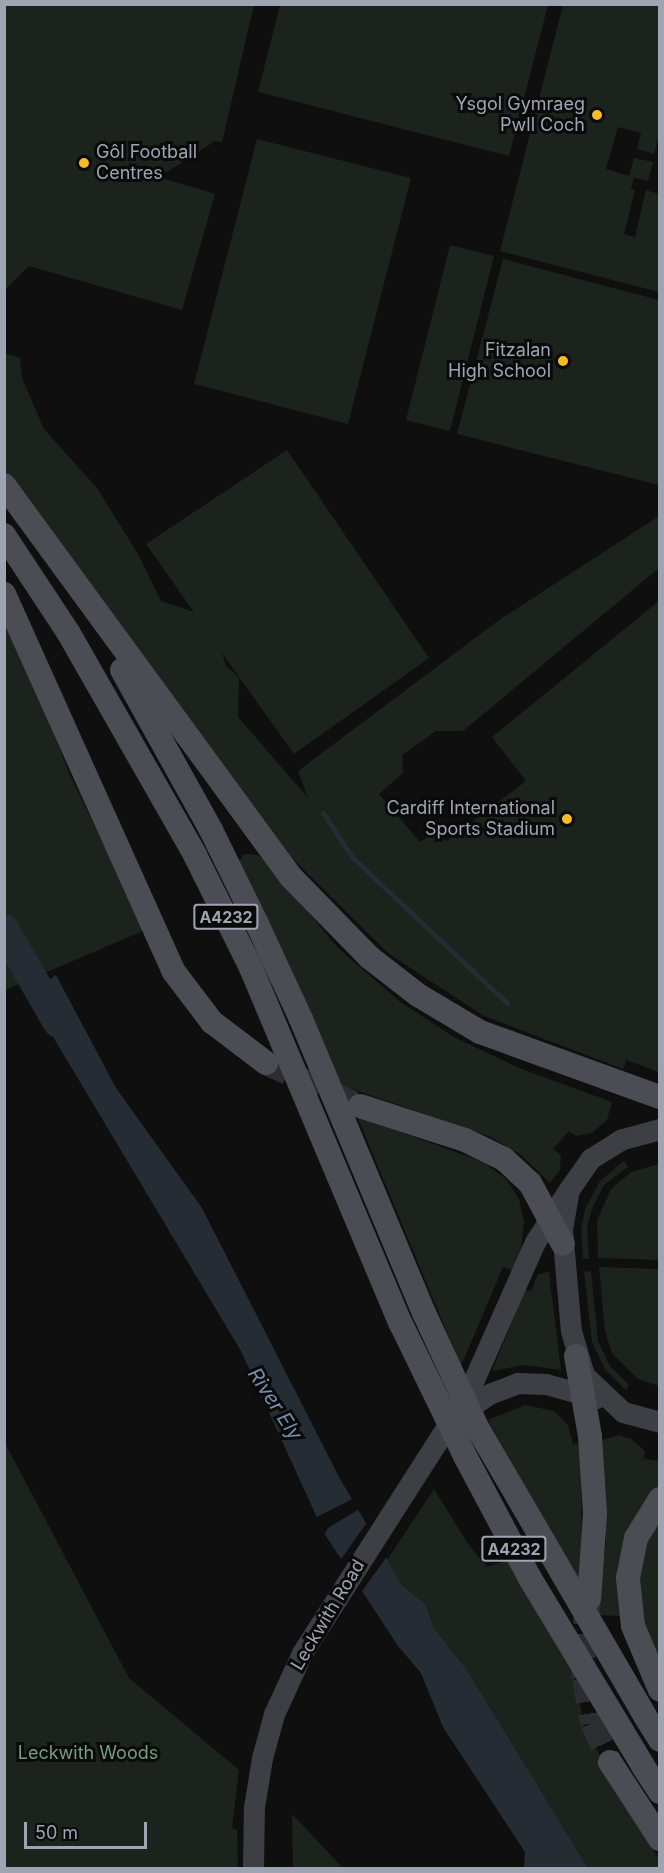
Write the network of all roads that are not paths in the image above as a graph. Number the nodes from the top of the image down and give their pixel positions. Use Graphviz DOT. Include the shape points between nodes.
graph roads {
  1 [pos="4,485"];
  2 [pos="4,535"];
  3 [pos="54,554"];
  4 [pos="4,594"];
  5 [pos="266,1063"];
  6 [pos="654,1099"];
  7 [pos="360,1106"];
  8 [pos="654,1128"];
  9 [pos="569,1189"];
  10 [pos="550,1218"];
  11 [pos="563,1244"];
  12 [pos="576,1356"];
  13 [pos="582,1394"];
  14 [pos="610,1402"];
  15 [pos="452,1419"];
  16 [pos="660,1422"];
  17 [pos="660,1499"];
  18 [pos="589,1599"];
  19 [pos="660,1690"];
  20 [pos="660,1740"];
  21 [pos="610,1762"];
  22 [pos="660,1792"];
  23 [pos="660,1839"];
  24 [pos="253,1869"];
  1 -- 3 [label="main road, A4232"];
  2 -- 22 [label="main road, A4232, bridge" via="74,642 195,855 251,968 401,1323 465,1456 531,1580"];
  3 -- 6 [label="main road" via="291,877 369,957 418,995 469,1027"];
  3 -- 20 [label="main road, A4232, bridge" via="211,830 301,1019 424,1313 477,1427"];
  4 -- 5 [label="main road" via="174,972 212,1022"];
  7 -- 10 [label="main road" via="465,1140 504,1159 530,1183"];
  8 -- 9 [label="main road, Leckwith Road" via="612,1143 591,1158"];
  9 -- 10 [label="main road, Leckwith Road"];
  9 -- 11 [label="main road" via="563,1212"];
  10 -- 11 [label="main road"];
  10 -- 15 [label="main road, Leckwith Road"];
  11 -- 12 [label="main road"];
  12 -- 13 [label="main road"];
  12 -- 14 [label="main road" via="592,1387"];
  13 -- 14 [label="main road, Leckwith Road"];
  13 -- 15 [label="main road, Leckwith Road" via="546,1384 518,1383 489,1394"];
  13 -- 18 [label="main road" via="595,1514"];
  14 -- 16 [label="main road" via="634,1416"];
  15 -- 24 [label="main road, Leckwith Road" via="302,1653 274,1714 254,1807"];
  17 -- 19 [label="main road" via="636,1538 628,1578 633,1626"];
  21 -- 23 [label="main road"];
}
